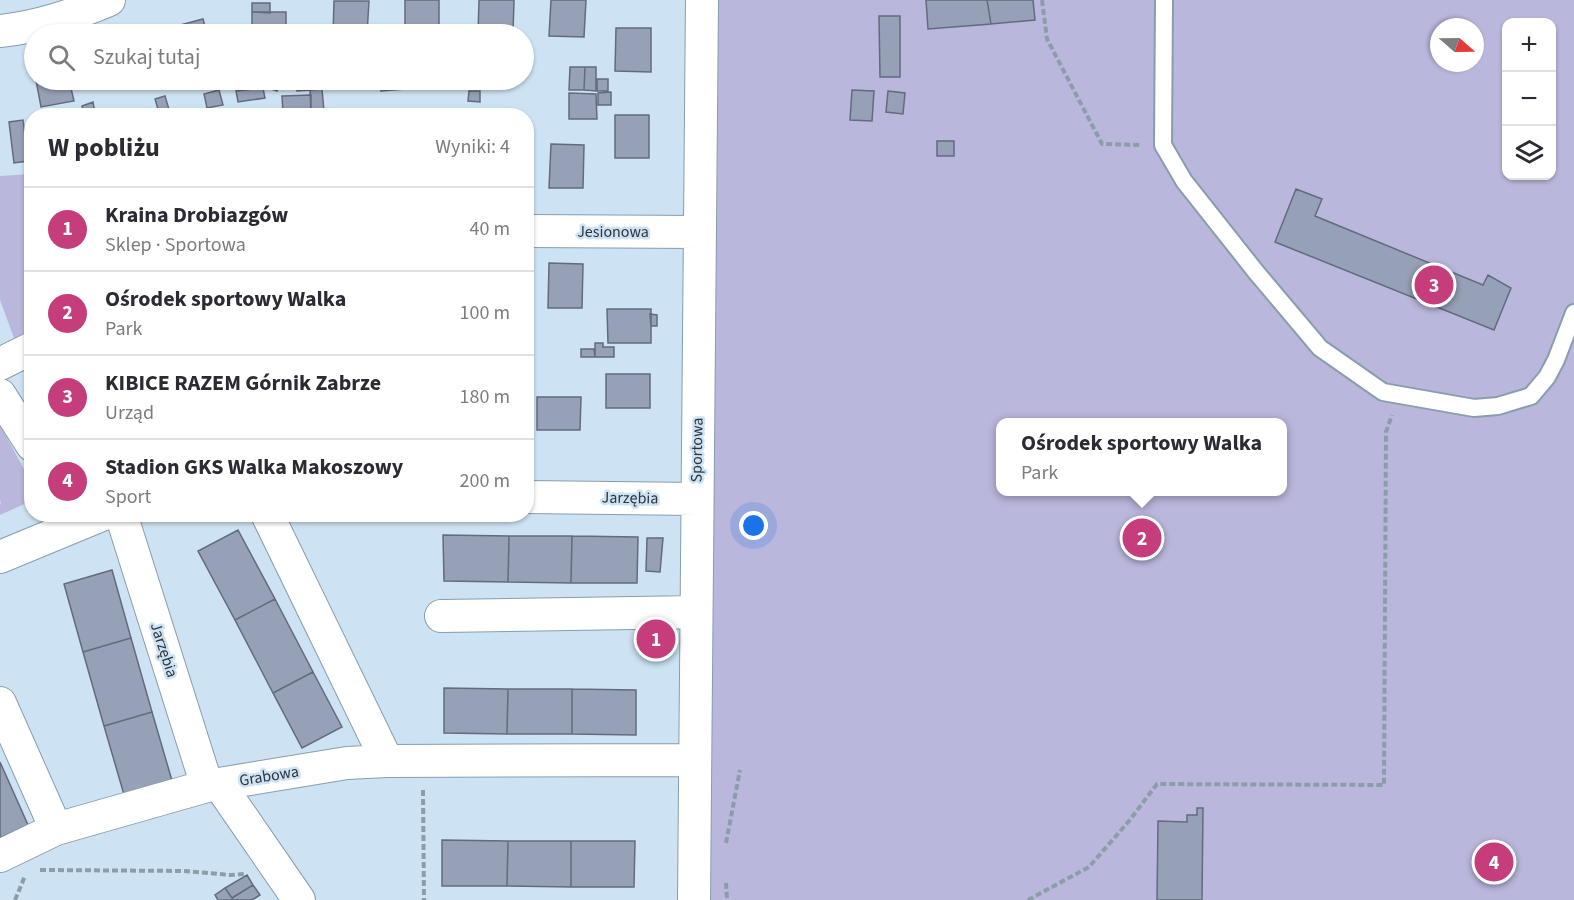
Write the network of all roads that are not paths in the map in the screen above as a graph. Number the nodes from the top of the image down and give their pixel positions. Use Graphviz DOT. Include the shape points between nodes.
graph roads {
  1 [pos="109,0"];
  2 [pos="702,0"];
  3 [pos="1164,0"];
  4 [pos="42,24"];
  5 [pos="24,28"];
  6 [pos="0,31"];
  7 [pos="534,231"];
  8 [pos="699,232"];
  9 [pos="1574,313"];
  10 [pos="24,352"];
  11 [pos="0,364"];
  12 [pos="0,395"];
  13 [pos="24,432"];
  14 [pos="534,497"];
  15 [pos="697,499"];
  16 [pos="76,522"];
  17 [pos="124,522"];
  18 [pos="271,522"];
  19 [pos="0,557"];
  20 [pos="696,612"];
  21 [pos="441,616"];
  22 [pos="0,703"];
  23 [pos="695,760"];
  24 [pos="387,761"];
  25 [pos="213,785"];
  26 [pos="56,830"];
  27 [pos="0,856"];
  28 [pos="299,900"];
  29 [pos="694,900"];
  1 -- 4 [label="street"];
  2 -- 8 [label="street, Sportowa"];
  3 -- 9 [label="lane" via="1163,146 1184,181 1320,348 1383,392 1474,408 1498,406 1530,396 1547,377"];
  5 -- 6 [label="street"];
  7 -- 8 [label="street, Jesionowa"];
  8 -- 15 [label="street, Sportowa"];
  10 -- 11 [label="street"];
  12 -- 13 [label="street"];
  14 -- 15 [label="street, Jarzębia"];
  15 -- 20 [label="street, Sportowa"];
  16 -- 19 [label="street"];
  17 -- 25 [label="street, Jarzębia"];
  18 -- 24 [label="street"];
  20 -- 21 [label="street"];
  20 -- 23 [label="street, Sportowa"];
  22 -- 26 [label="street"];
  23 -- 24 [label="street, Grabowa"];
  23 -- 29 [label="street, Sportowa"];
  24 -- 25 [label="street, Grabowa" via="347,763"];
  25 -- 26 [label="street"];
  25 -- 28 [label="street, Grabowa"];
  26 -- 27 [label="street"];
}
